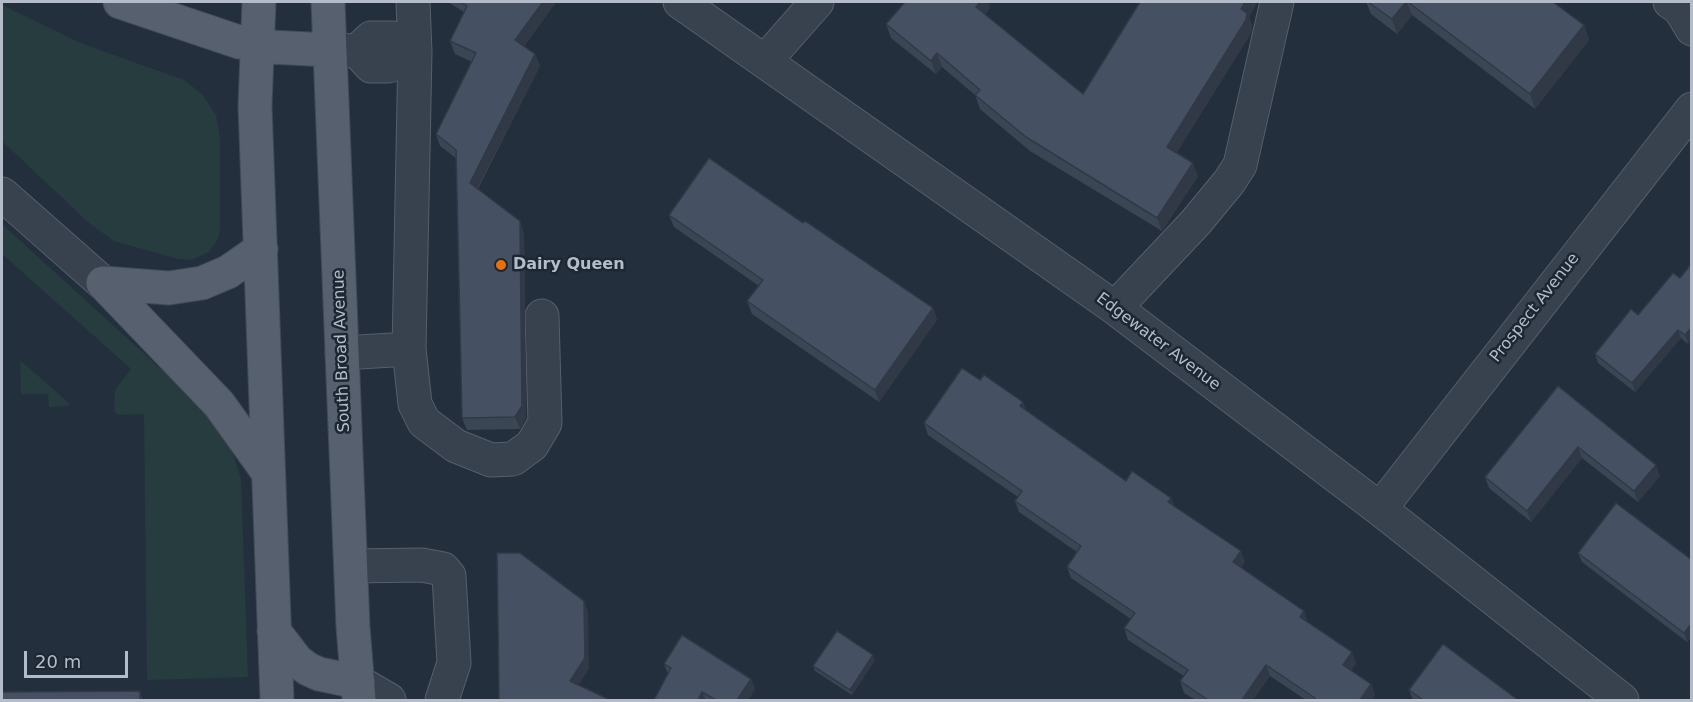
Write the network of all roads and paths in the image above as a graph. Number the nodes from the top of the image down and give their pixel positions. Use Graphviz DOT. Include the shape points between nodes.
graph roads {
  1 [pos="120,2"];
  2 [pos="259,2"];
  3 [pos="328,2"];
  4 [pos="413,2"];
  5 [pos="680,2"];
  6 [pos="817,2"];
  7 [pos="1277,2"];
  8 [pos="1670,2"];
  9 [pos="1692,29"];
  10 [pos="255,45"];
  11 [pos="343,50"];
  12 [pos="409,52"];
  13 [pos="765,61"];
  14 [pos="1692,109"];
  15 [pos="2,194"];
  16 [pos="261,249"];
  17 [pos="104,283"];
  18 [pos="1115,308"];
  19 [pos="542,316"];
  20 [pos="409,349"];
  21 [pos="342,353"];
  22 [pos="267,471"];
  23 [pos="1380,509"];
  24 [pos="351,566"];
  25 [pos="274,631"];
  26 [pos="358,691"];
  27 [pos="278,700"];
  28 [pos="389,700"];
  29 [pos="442,700"];
  30 [pos="1622,700"];
  1 -- 10 [label="main road"];
  2 -- 10 [label="main road"];
  3 -- 11 [label="main road, South Broad Avenue"];
  4 -- 12 [label="street"];
  5 -- 13 [label="street, Edgewater Avenue"];
  6 -- 13 [label="street"];
  7 -- 18 [label="street" via="1240,165 1196,222"];
  8 -- 9 [label="street" via="1680,9"];
  10 -- 11 [label="main road"];
  10 -- 16 [label="main road"];
  11 -- 12 [label="street" via="371,66 389,66"];
  11 -- 21 [label="main road, South Broad Avenue"];
  12 -- 20 [label="street"];
  13 -- 18 [label="street, Edgewater Avenue"];
  14 -- 23 [label="street, Prospect Avenue"];
  15 -- 17 [label="street"];
  16 -- 17 [label="main road" via="228,272 202,283 170,288"];
  16 -- 22 [label="main road"];
  17 -- 22 [label="main road" via="219,404"];
  18 -- 23 [label="street, Edgewater Avenue"];
  19 -- 20 [label="street" via="545,423 532,445 513,459 491,460 456,446 424,422 415,404"];
  20 -- 21 [label="street"];
  21 -- 24 [label="main road, South Broad Avenue"];
  22 -- 25 [label="main road"];
  23 -- 30 [label="street, Edgewater Avenue"];
  24 -- 26 [label="main road, South Broad Avenue"];
  24 -- 29 [label="street" via="422,565 443,569 449,576 454,663"];
  25 -- 26 [label="main road" via="308,669"];
  25 -- 27 [label="main road"];
  26 -- 28 [label="street"];
}
